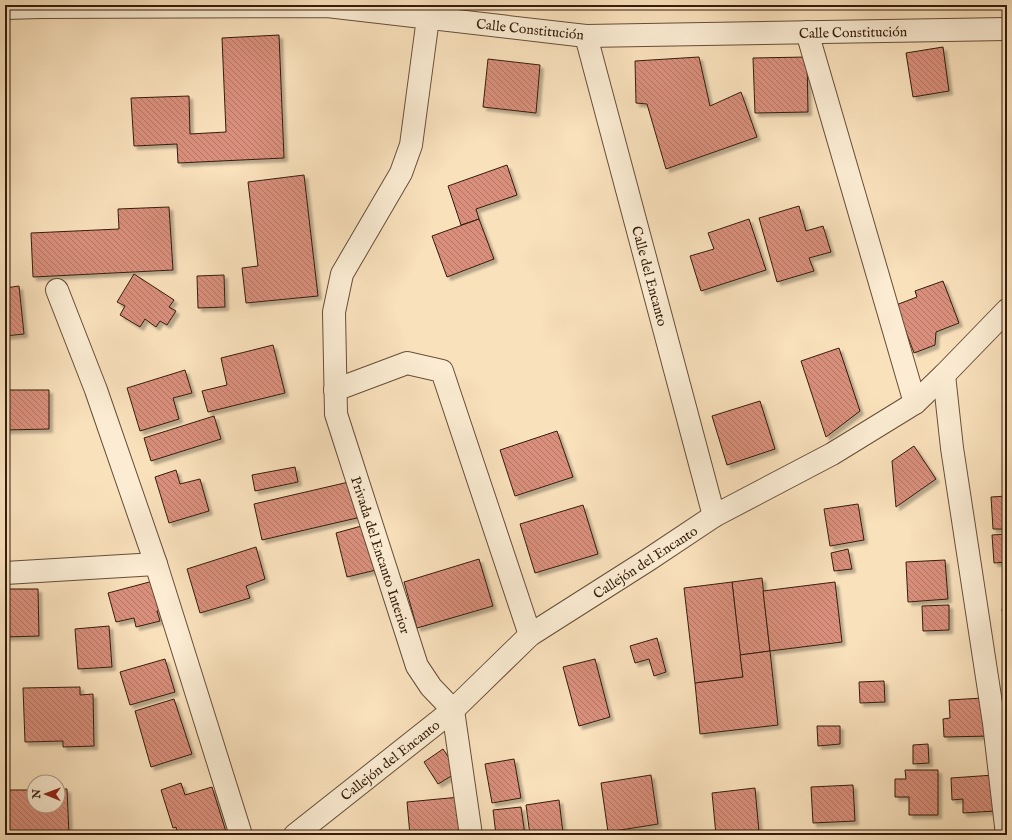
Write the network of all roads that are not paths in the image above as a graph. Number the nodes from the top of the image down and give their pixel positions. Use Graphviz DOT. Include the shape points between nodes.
graph roads {
  1 [pos="5,8"];
  2 [pos="428,18"];
  3 [pos="1007,29"];
  4 [pos="808,32"];
  5 [pos="586,36"];
  6 [pos="57,290"];
  7 [pos="1007,310"];
  8 [pos="944,375"];
  9 [pos="335,390"];
  10 [pos="915,402"];
  11 [pos="714,516"];
  12 [pos="156,564"];
  13 [pos="5,573"];
  14 [pos="530,635"];
  15 [pos="453,710"];
  16 [pos="241,835"];
  17 [pos="295,835"];
  18 [pos="471,835"];
  19 [pos="1007,835"];
  1 -- 2 [label="street, Calle Constitución" via="327,6"];
  2 -- 5 [label="street, Calle Constitución"];
  2 -- 9 [label="street, Privada del Encanto Interior" via="411,145 401,173 342,274 334,312"];
  3 -- 4 [label="street, Calle Constitución"];
  4 -- 5 [label="street, Calle Constitución"];
  4 -- 10 [label="street"];
  5 -- 11 [label="street, Calle del Encanto"];
  6 -- 12 [label="street" via="96,390"];
  7 -- 8 [label="street, Callejón del Encanto"];
  8 -- 10 [label="street, Callejón del Encanto"];
  8 -- 19 [label="street" via="952,448 994,723"];
  9 -- 14 [label="street" via="407,364 442,371"];
  9 -- 15 [label="street, Privada del Encanto Interior" via="336,414 417,666 431,687"];
  10 -- 11 [label="street, Callejón del Encanto" via="832,454"];
  11 -- 14 [label="street, Callejón del Encanto"];
  12 -- 13 [label="street"];
  12 -- 16 [label="street"];
  14 -- 15 [label="street, Callejón del Encanto"];
  15 -- 17 [label="street, Callejón del Encanto"];
  15 -- 18 [label="street"];
}
